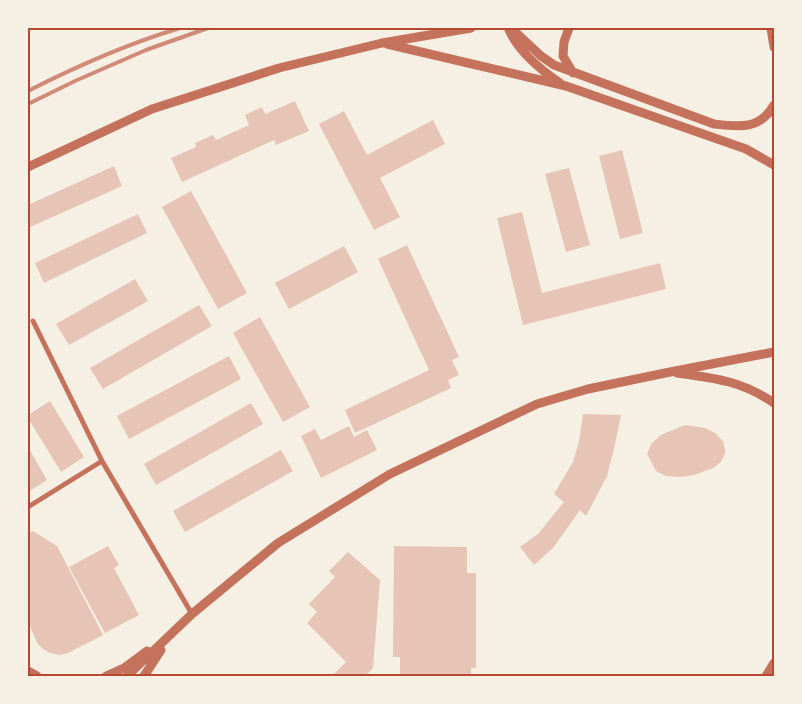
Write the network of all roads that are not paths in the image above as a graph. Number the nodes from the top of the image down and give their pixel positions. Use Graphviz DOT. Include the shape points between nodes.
graph roads {
  1 [pos="472,28"];
  2 [pos="510,28"];
  3 [pos="569,28"];
  4 [pos="771,28"];
  5 [pos="382,43"];
  6 [pos="774,46"];
  7 [pos="574,74"];
  8 [pos="566,86"];
  9 [pos="774,105"];
  10 [pos="774,165"];
  11 [pos="28,167"];
  12 [pos="32,321"];
  13 [pos="774,352"];
  14 [pos="670,372"];
  15 [pos="774,403"];
  16 [pos="102,460"];
  17 [pos="28,507"];
  18 [pos="192,614"];
  19 [pos="173,631"];
  20 [pos="774,663"];
  21 [pos="28,671"];
  22 [pos="37,676"];
  23 [pos="106,676"];
  24 [pos="127,676"];
  25 [pos="144,676"];
  26 [pos="766,676"];
  1 -- 5 [label="street"];
  2 -- 7 [label="street" via="541,56"];
  2 -- 8 [label="street" via="522,50 543,72"];
  3 -- 7 [label="street" via="562,56"];
  4 -- 6 [label="street"];
  5 -- 8 [label="street"];
  5 -- 11 [label="street" via="279,68 152,109"];
  7 -- 9 [label="street" via="714,124 739,127 756,124"];
  8 -- 10 [label="street" via="746,149"];
  12 -- 16 [label="street"];
  13 -- 14 [label="street"];
  14 -- 15 [label="street" via="723,379 757,391"];
  14 -- 18 [label="street" via="588,389 537,404 390,474 278,543"];
  16 -- 17 [label="street"];
  16 -- 18 [label="street"];
  18 -- 19 [label="street"];
  19 -- 23 [label="street" via="124,668"];
  19 -- 24 [label="street"];
  19 -- 25 [label="street"];
  20 -- 26 [label="street"];
  21 -- 22 [label="street"];
}
